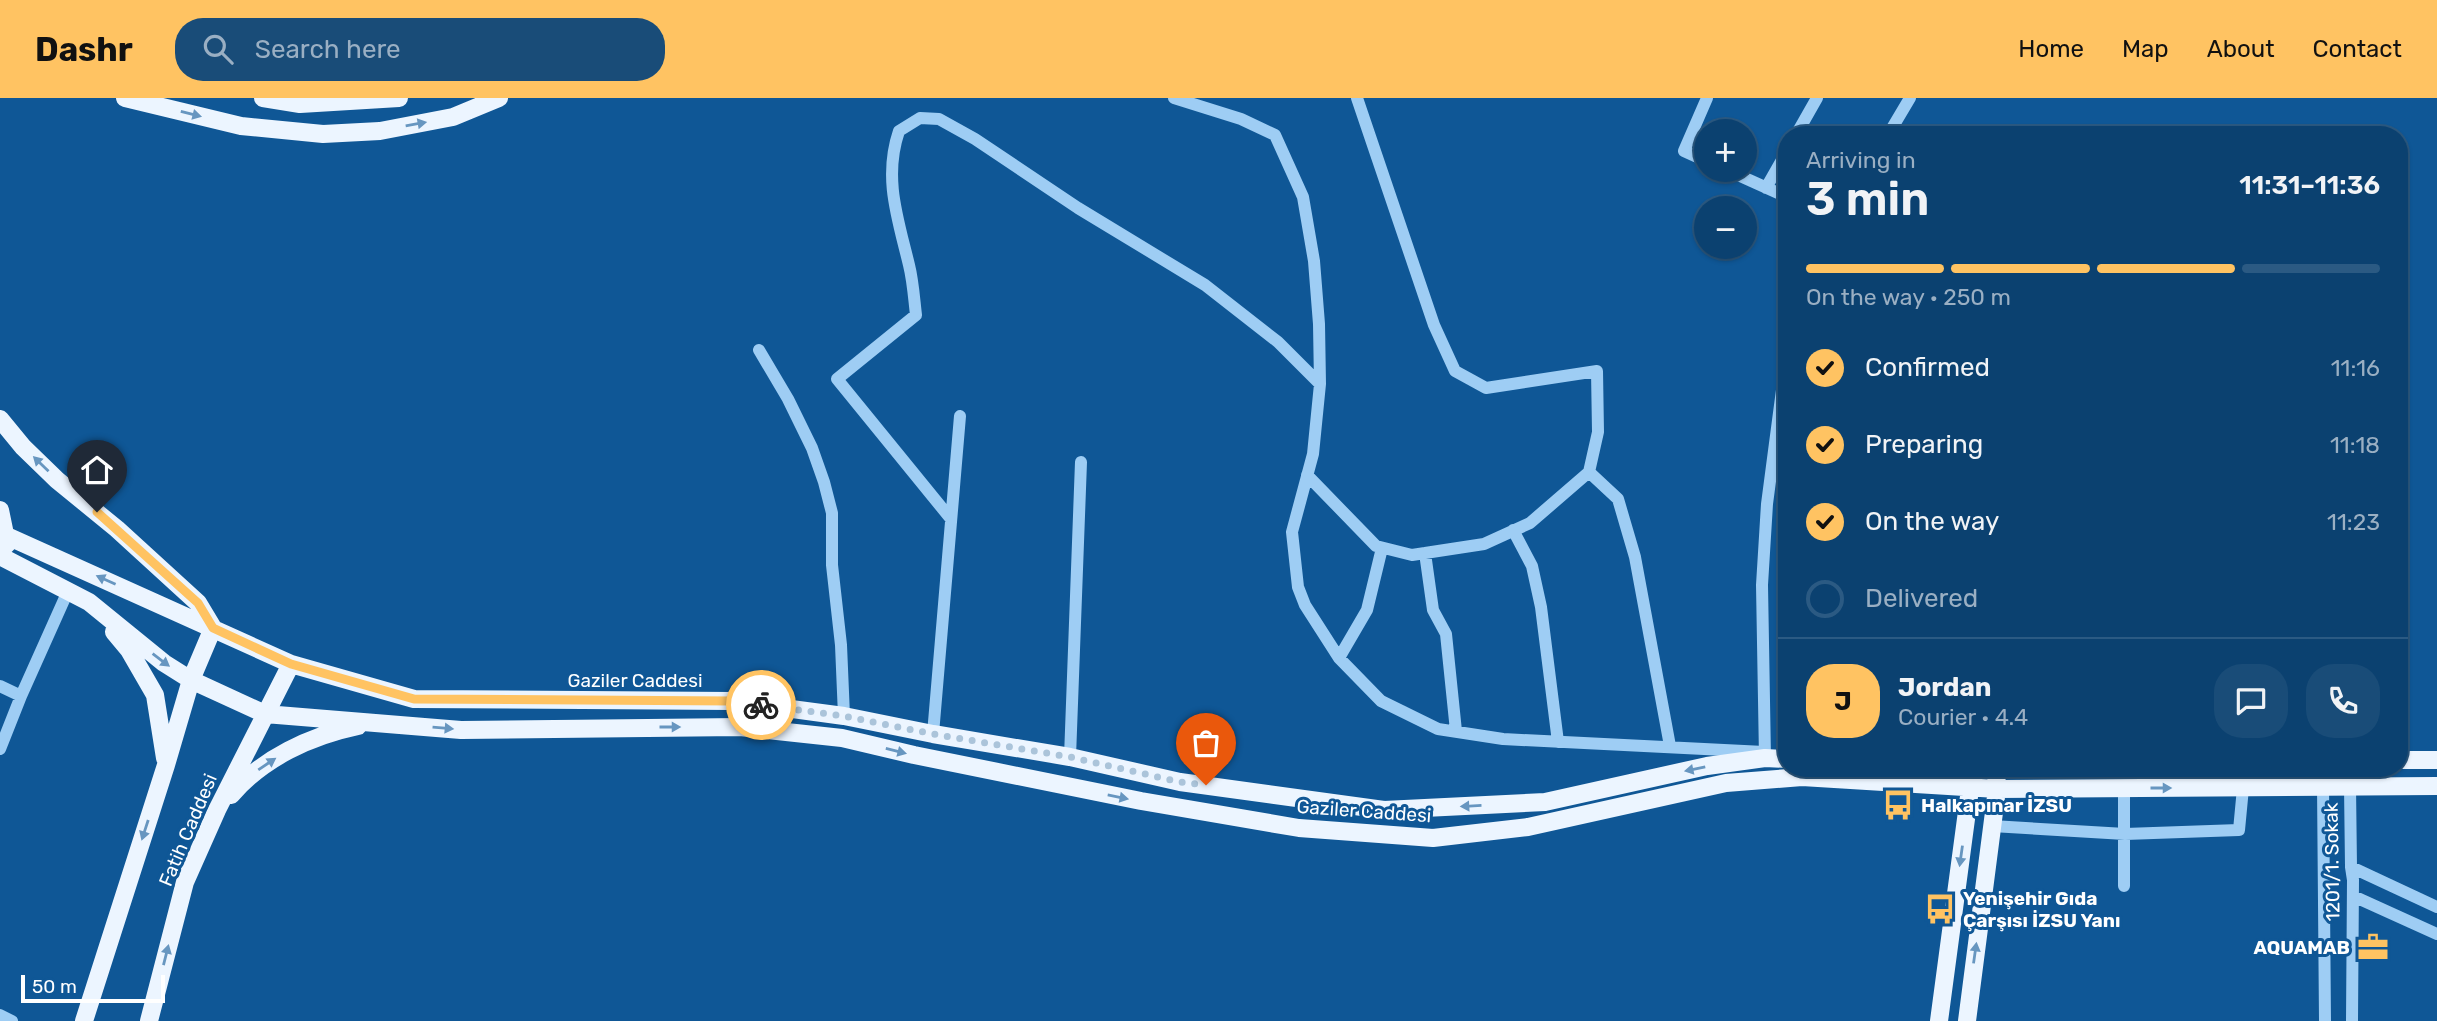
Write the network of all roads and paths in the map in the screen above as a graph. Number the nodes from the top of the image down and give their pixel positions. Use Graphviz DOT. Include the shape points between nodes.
graph roads {
  1 [pos="125,98"];
  2 [pos="263,98"];
  3 [pos="399,98"];
  4 [pos="499,98"];
  5 [pos="1174,98"];
  6 [pos="1357,98"];
  7 [pos="1707,98"];
  8 [pos="1817,98"];
  9 [pos="1910,98"];
  10 [pos="1698,119"];
  11 [pos="1801,126"];
  12 [pos="1893,126"];
  13 [pos="1694,128"];
  14 [pos="1694,156"];
  15 [pos="1778,167"];
  16 [pos="1753,182"];
  17 [pos="1766,188"];
  18 [pos="1778,193"];
  19 [pos="759,350"];
  20 [pos="1320,384"];
  21 [pos="960,416"];
  22 [pos="0,419"];
  23 [pos="1778,420"];
  24 [pos="1081,461"];
  25 [pos="1589,471"];
  26 [pos="1307,475"];
  27 [pos="0,510"];
  28 [pos="951,519"];
  29 [pos="1513,530"];
  30 [pos="3,534"];
  31 [pos="1382,548"];
  32 [pos="1425,553"];
  33 [pos="5,558"];
  34 [pos="68,591"];
  35 [pos="89,602"];
  36 [pos="213,628"];
  37 [pos="1339,659"];
  38 [pos="291,664"];
  39 [pos="191,680"];
  40 [pos="0,686"];
  41 [pos="21,696"];
  42 [pos="265,714"];
  43 [pos="844,716"];
  44 [pos="375,722"];
  45 [pos="1456,731"];
  46 [pos="933,734"];
  47 [pos="1558,742"];
  48 [pos="1670,746"];
  49 [pos="0,749"];
  50 [pos="1764,755"];
  51 [pos="1070,757"];
  52 [pos="1778,757"];
  53 [pos="2408,760"];
  54 [pos="2437,760"];
  55 [pos="166,765"];
  56 [pos="1968,777"];
  57 [pos="1996,777"];
  58 [pos="2437,785"];
  59 [pos="2323,786"];
  60 [pos="2350,786"];
  61 [pos="2124,788"];
  62 [pos="2244,788"];
  63 [pos="1970,789"];
  64 [pos="1997,789"];
  65 [pos="217,810"];
  66 [pos="1992,826"];
  67 [pos="2125,834"];
  68 [pos="2351,867"];
  69 [pos="2124,886"];
  70 [pos="2353,896"];
  71 [pos="2437,907"];
  72 [pos="2437,934"];
  73 [pos="0,1015"];
  74 [pos="1971,1019"];
  75 [pos="12,1021"];
  76 [pos="84,1021"];
  77 [pos="149,1021"];
  78 [pos="1939,1021"];
  79 [pos="2325,1021"];
  80 [pos="2352,1021"];
  1 -- 4 [label="main road, one-way" via="241,127 323,134 380,131 453,117"];
  2 -- 3 [label="main road" via="300,104"];
  5 -- 20 [label="street" via="1275,135 1303,197 1314,261"];
  6 -- 25 [label="street" via="1433,326 1455,371 1486,387 1597,371 1598,432"];
  7 -- 10 [label="street"];
  8 -- 11 [label="street"];
  9 -- 12 [label="street"];
  13 -- 14 [label="street" via="1684,151"];
  15 -- 17 [label="street"];
  16 -- 17 [label="street"];
  17 -- 18 [label="street"];
  19 -- 43 [label="street" via="812,448 832,513"];
  20 -- 26 [label="street"];
  20 -- 28 [label="street" via="1278,342 1205,285 975,139 939,119 920,118 899,131 893,149 892,184 916,314 837,379"];
  21 -- 28 [label="street"];
  36 -- 22 [label="main road, one-way" via="198,603 57,480"];
  23 -- 50 [label="street" via="1762,585"];
  24 -- 51 [label="street"];
  25 -- 29 [label="street" via="1530,523"];
  25 -- 48 [label="street" via="1618,499 1635,557"];
  26 -- 31 [label="street"];
  26 -- 37 [label="street" via="1292,532 1298,587"];
  27 -- 30 [label="main road"];
  28 -- 46 [label="street"];
  29 -- 32 [label="street" via="1484,544"];
  29 -- 47 [label="street" via="1532,566 1541,607"];
  30 -- 33 [label="main road"];
  36 -- 30 [label="main road, Gaziler Caddesi, one-way"];
  31 -- 32 [label="street"];
  31 -- 37 [label="street" via="1367,610"];
  32 -- 45 [label="street" via="1433,610 1446,634"];
  33 -- 34 [label="main road"];
  34 -- 35 [label="main road"];
  34 -- 41 [label="street"];
  35 -- 39 [label="main road, one-way"];
  35 -- 55 [label="main road" via="129,650 155,695"];
  36 -- 38 [label="main road, Gaziler Caddesi"];
  36 -- 39 [label="main road"];
  37 -- 45 [label="street" via="1381,701 1438,729"];
  38 -- 42 [label="main road, Fatih Caddesi"];
  38 -- 43 [label="main road, Gaziler Caddesi" via="414,699 732,701"];
  39 -- 42 [label="main road"];
  39 -- 55 [label="main road"];
  40 -- 41 [label="street"];
  41 -- 49 [label="street"];
  42 -- 44 [label="main road, Gaziler Caddesi"];
  42 -- 65 [label="main road, Fatih Caddesi"];
  43 -- 46 [label="main road, Gaziler Caddesi"];
  44 -- 63 [label="main road, Gaziler Caddesi, one-way" via="461,730 766,729 842,738 1127,798 1299,828 1433,838 1528,827 1726,783 1802,777"];
  65 -- 44 [label="main road, one-way" via="248,778 293,748"];
  45 -- 47 [label="street"];
  46 -- 51 [label="main road, Gaziler Caddesi"];
  47 -- 48 [label="street"];
  48 -- 50 [label="street"];
  50 -- 51 [label="main road, Gaziler Caddesi, one-way" via="1545,802 1384,810 1180,782"];
  50 -- 52 [label="main road, Gaziler Caddesi"];
  53 -- 54 [label="main road"];
  55 -- 76 [label="main road, one-way"];
  56 -- 63 [label="main road"];
  57 -- 64 [label="main road"];
  58 -- 60 [label="main road, Gaziler Caddesi"];
  59 -- 60 [label="main road, Gaziler Caddesi"];
  59 -- 62 [label="main road, Gaziler Caddesi"];
  59 -- 79 [label="street, 1201/1. Sokak"];
  60 -- 68 [label="street, 1201/1. Sokak"];
  61 -- 62 [label="main road, Gaziler Caddesi, one-way"];
  61 -- 64 [label="main road, Gaziler Caddesi"];
  61 -- 67 [label="street"];
  62 -- 67 [label="street" via="2239,830"];
  63 -- 64 [label="main road, Gaziler Caddesi"];
  63 -- 78 [label="main road, one-way"];
  64 -- 66 [label="main road"];
  77 -- 65 [label="main road, Fatih Caddesi, one-way" via="185,883"];
  66 -- 67 [label="street"];
  74 -- 66 [label="main road, one-way"];
  67 -- 69 [label="street"];
  68 -- 70 [label="street, 1201/1. Sokak"];
  68 -- 71 [label="street"];
  70 -- 72 [label="street"];
  70 -- 80 [label="street, 1201/1. Sokak"];
  73 -- 75 [label="street"];
}
